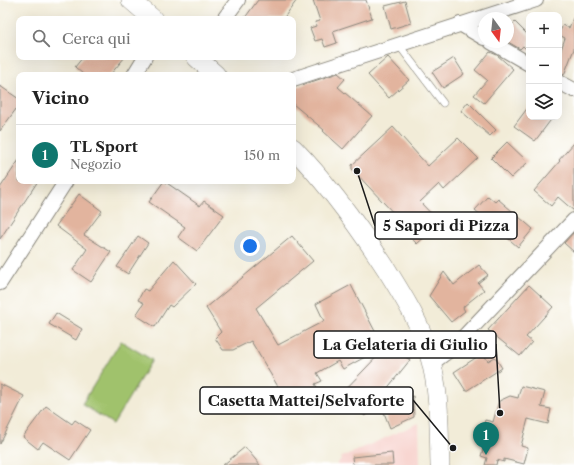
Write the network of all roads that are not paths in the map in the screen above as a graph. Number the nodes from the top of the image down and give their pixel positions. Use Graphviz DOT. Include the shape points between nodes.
graph roads {
  1 [pos="131,0"];
  2 [pos="238,0"];
  3 [pos="536,0"];
  4 [pos="150,16"];
  5 [pos="226,16"];
  6 [pos="460,24"];
  7 [pos="478,34"];
  8 [pos="398,44"];
  9 [pos="501,48"];
  10 [pos="144,60"];
  11 [pos="200,60"];
  12 [pos="526,62"];
  13 [pos="136,72"];
  14 [pos="213,72"];
  15 [pos="296,78"];
  16 [pos="562,84"];
  17 [pos="574,90"];
  18 [pos="443,103"];
  19 [pos="296,151"];
  20 [pos="64,184"];
  21 [pos="574,220"];
  22 [pos="0,283"];
  23 [pos="432,363"];
  24 [pos="440,465"];
  1 -- 4 [label="main road"];
  2 -- 5 [label="street"];
  3 -- 6 [label="street"];
  6 -- 7 [label="street"];
  6 -- 8 [label="street"];
  8 -- 15 [label="street"];
  8 -- 18 [label="lane"];
  9 -- 12 [label="street"];
  10 -- 13 [label="street"];
  11 -- 14 [label="main road"];
  16 -- 17 [label="street"];
  19 -- 23 [label="main road" via="321,178 371,246 418,326"];
  20 -- 22 [label="street"];
  21 -- 23 [label="street" via="455,346"];
  23 -- 24 [label="main road" via="439,414"];
}
